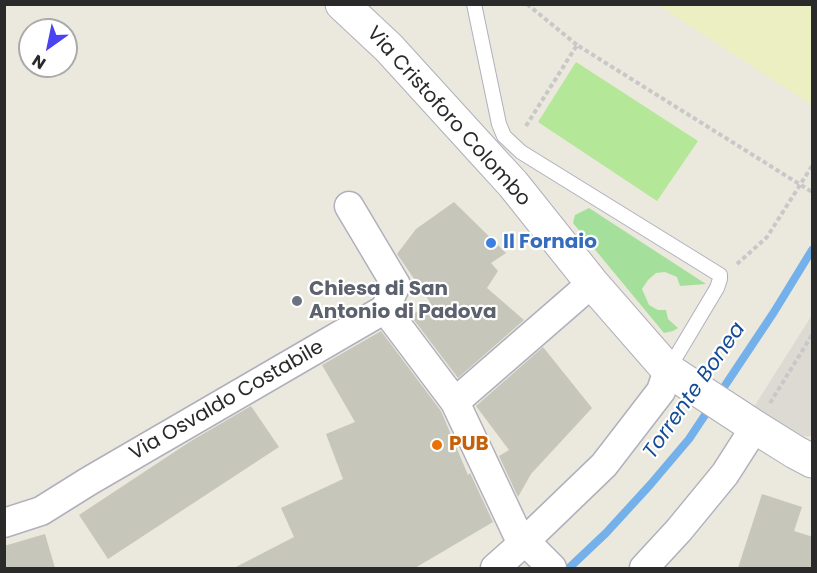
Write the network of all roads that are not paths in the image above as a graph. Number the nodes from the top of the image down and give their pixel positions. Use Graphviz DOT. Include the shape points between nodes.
graph roads {
  1 [pos="342,4"];
  2 [pos="474,4"];
  3 [pos="349,206"];
  4 [pos="592,284"];
  5 [pos="385,309"];
  6 [pos="668,370"];
  7 [pos="455,402"];
  8 [pos="754,427"];
  9 [pos="813,460"];
  10 [pos="4,523"];
  11 [pos="523,542"];
  12 [pos="495,568"];
  13 [pos="552,568"];
  14 [pos="644,568"];
  1 -- 4 [label="street, Via Cristoforo Colombo" via="389,48 513,184"];
  2 -- 6 [label="lane" via="504,136 520,152 720,275 717,288"];
  3 -- 5 [label="street" via="396,285"];
  4 -- 6 [label="street, Via Cristoforo Colombo"];
  4 -- 7 [label="street"];
  5 -- 7 [label="street"];
  5 -- 10 [label="street, Via Osvaldo Costabile" via="41,511"];
  6 -- 8 [label="street, Via Cristoforo Colombo"];
  6 -- 11 [label="street" via="661,391 604,465"];
  7 -- 11 [label="street"];
  8 -- 9 [label="street, Via Cristoforo Colombo"];
  8 -- 14 [label="street" via="725,474"];
  11 -- 12 [label="street"];
  11 -- 13 [label="street"];
}
